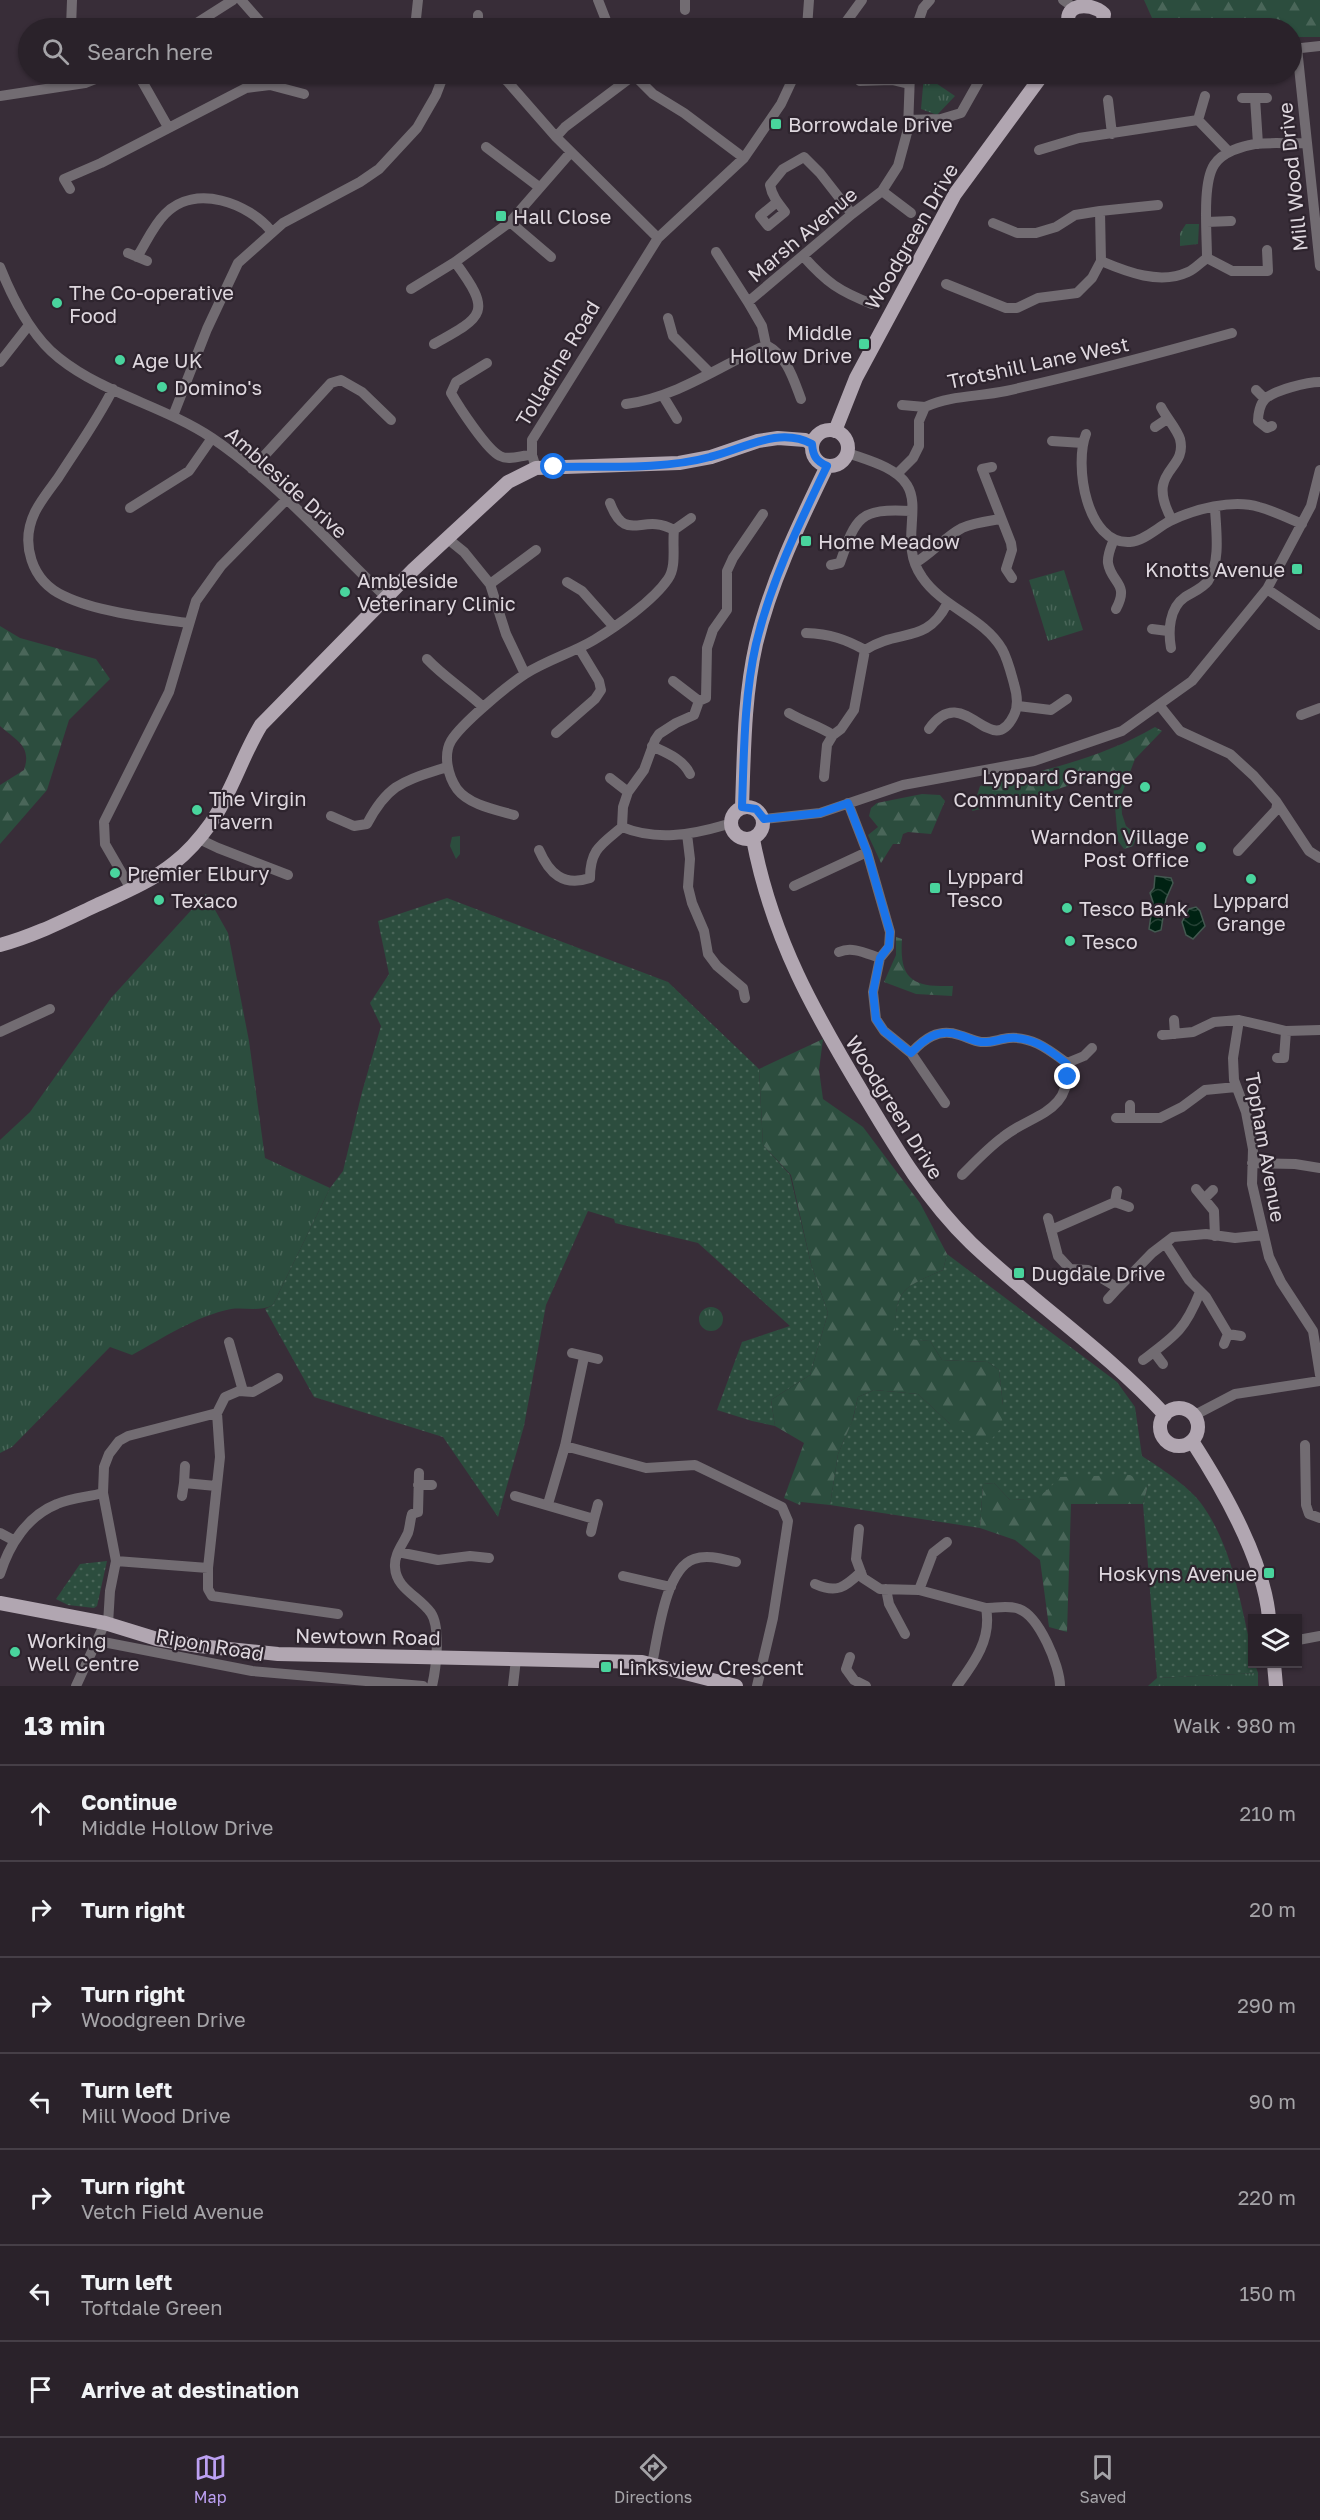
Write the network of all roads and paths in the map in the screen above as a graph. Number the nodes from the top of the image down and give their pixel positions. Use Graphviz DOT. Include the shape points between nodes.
graph roads {
  1 [pos="72,0"];
  2 [pos="233,0"];
  3 [pos="241,0"];
  4 [pos="418,0"];
  5 [pos="598,0"];
  6 [pos="809,0"];
  7 [pos="862,0"];
  8 [pos="930,0"];
  9 [pos="1068,3"];
  10 [pos="1101,3"];
  11 [pos="217,4"];
  12 [pos="71,18"];
  13 [pos="201,18"];
  14 [pos="257,18"];
  15 [pos="416,18"];
  16 [pos="605,18"];
  17 [pos="808,18"];
  18 [pos="848,18"];
  19 [pos="920,18"];
  20 [pos="1069,18"];
  21 [pos="1103,18"];
  22 [pos="1320,46"];
  23 [pos="1302,48"];
  24 [pos="56,84"];
  25 [pos="144,84"];
  26 [pos="440,84"];
  27 [pos="514,84"];
  28 [pos="620,84"];
  29 [pos="643,84"];
  30 [pos="790,84"];
  31 [pos="909,84"];
  32 [pos="977,84"];
  33 [pos="1036,84"];
  34 [pos="1299,84"];
  35 [pos="304,94"];
  36 [pos="0,96"];
  37 [pos="1205,96"];
  38 [pos="1242,98"];
  39 [pos="1255,98"];
  40 [pos="1267,98"];
  41 [pos="1108,100"];
  42 [pos="908,120"];
  43 [pos="1198,120"];
  44 [pos="168,127"];
  45 [pos="1112,135"];
  46 [pos="556,137"];
  47 [pos="1307,143"];
  48 [pos="1258,144"];
  49 [pos="486,147"];
  50 [pos="1039,150"];
  51 [pos="571,152"];
  52 [pos="1229,152"];
  53 [pos="744,158"];
  54 [pos="68,184"];
  55 [pos="539,187"];
  56 [pos="882,191"];
  57 [pos="777,202"];
  58 [pos="1158,205"];
  59 [pos="1100,211"];
  60 [pos="912,213"];
  61 [pos="852,214"];
  62 [pos="1231,221"];
  63 [pos="510,222"];
  64 [pos="1207,222"];
  65 [pos="993,223"];
  66 [pos="272,232"];
  67 [pos="658,238"];
  68 [pos="1267,250"];
  69 [pos="550,251"];
  70 [pos="716,252"];
  71 [pos="803,256"];
  72 [pos="137,257"];
  73 [pos="1207,258"];
  74 [pos="1101,261"];
  75 [pos="455,262"];
  76 [pos="1320,266"];
  77 [pos="0,267"];
  78 [pos="946,284"];
  79 [pos="409,290"];
  80 [pos="748,302"];
  81 [pos="872,304"];
  82 [pos="668,318"];
  83 [pos="29,325"];
  84 [pos="1232,333"];
  85 [pos="436,339"];
  86 [pos="766,345"];
  87 [pos="0,362"];
  88 [pos="487,363"];
  89 [pos="710,373"];
  90 [pos="1320,382"];
  91 [pos="113,389"];
  92 [pos="1257,390"];
  93 [pos="663,396"];
  94 [pos="801,399"];
  95 [pos="1265,399"];
  96 [pos="626,405"];
  97 [pos="902,405"];
  98 [pos="925,407"];
  99 [pos="1161,407"];
  100 [pos="174,416"];
  101 [pos="677,419"];
  102 [pos="1167,419"];
  103 [pos="391,420"];
  104 [pos="1272,426"];
  105 [pos="1155,427"];
  106 [pos="835,430"];
  107 [pos="212,438"];
  108 [pos="1052,441"];
  109 [pos="812,444"];
  110 [pos="848,453"];
  111 [pos="534,461"];
  112 [pos="827,466"];
  113 [pos="992,467"];
  114 [pos="252,469"];
  115 [pos="1320,470"];
  116 [pos="897,474"];
  117 [pos="286,500"];
  118 [pos="610,503"];
  119 [pos="136,508"];
  120 [pos="1215,508"];
  121 [pos="911,511"];
  122 [pos="763,514"];
  123 [pos="691,518"];
  124 [pos="1000,519"];
  125 [pos="1172,520"];
  126 [pos="1302,524"];
  127 [pos="674,531"];
  128 [pos="448,539"];
  129 [pos="1114,539"];
  130 [pos="536,550"];
  131 [pos="915,563"];
  132 [pos="831,564"];
  133 [pos="1005,574"];
  134 [pos="567,582"];
  135 [pos="490,584"];
  136 [pos="1267,589"];
  137 [pos="387,598"];
  138 [pos="947,604"];
  139 [pos="1116,609"];
  140 [pos="1318,620"];
  141 [pos="188,623"];
  142 [pos="613,627"];
  143 [pos="1152,629"];
  144 [pos="1168,631"];
  145 [pos="807,633"];
  146 [pos="579,648"];
  147 [pos="1171,648"];
  148 [pos="865,650"];
  149 [pos="427,659"];
  150 [pos="525,674"];
  151 [pos="673,681"];
  152 [pos="1067,699"];
  153 [pos="699,702"];
  154 [pos="1018,706"];
  155 [pos="1160,706"];
  156 [pos="483,707"];
  157 [pos="1320,708"];
  158 [pos="789,713"];
  159 [pos="1301,715"];
  160 [pos="929,729"];
  161 [pos="556,733"];
  162 [pos="833,735"];
  163 [pos="652,746"];
  164 [pos="447,767"];
  165 [pos="690,774"];
  166 [pos="824,777"];
  167 [pos="610,778"];
  168 [pos="628,792"];
  169 [pos="848,803"];
  170 [pos="1277,805"];
  171 [pos="742,807"];
  172 [pos="514,815"];
  173 [pos="331,816"];
  174 [pos="764,819"];
  175 [pos="731,826"];
  176 [pos="622,827"];
  177 [pos="687,834"];
  178 [pos="199,839"];
  179 [pos="753,839"];
  180 [pos="539,850"];
  181 [pos="1238,850"];
  182 [pos="867,852"];
  183 [pos="1320,858"];
  184 [pos="288,876"];
  185 [pos="794,886"];
  186 [pos="131,889"];
  187 [pos="0,945"];
  188 [pos="839,952"];
  189 [pos="880,958"];
  190 [pos="745,998"];
  191 [pos="50,1009"];
  192 [pos="1174,1020"];
  193 [pos="1239,1020"];
  194 [pos="1320,1030"];
  195 [pos="1286,1031"];
  196 [pos="0,1032"];
  197 [pos="1175,1034"];
  198 [pos="1162,1035"];
  199 [pos="1092,1048"];
  200 [pos="911,1053"];
  201 [pos="1284,1058"];
  202 [pos="1067,1064"];
  203 [pos="1236,1087"];
  204 [pos="945,1103"];
  205 [pos="1130,1105"];
  206 [pos="1116,1118"];
  207 [pos="1130,1118"];
  208 [pos="1252,1163"];
  209 [pos="1320,1168"];
  210 [pos="962,1175"];
  211 [pos="1196,1189"];
  212 [pos="1213,1190"];
  213 [pos="1204,1199"];
  214 [pos="1130,1207"];
  215 [pos="1048,1218"];
  216 [pos="1051,1230"];
  217 [pos="1264,1235"];
  218 [pos="1215,1236"];
  219 [pos="1165,1243"];
  220 [pos="1119,1288"];
  221 [pos="1200,1292"];
  222 [pos="1108,1299"];
  223 [pos="1241,1336"];
  224 [pos="229,1342"];
  225 [pos="1154,1352"];
  226 [pos="572,1353"];
  227 [pos="584,1356"];
  228 [pos="598,1359"];
  229 [pos="1143,1360"];
  230 [pos="1163,1364"];
  231 [pos="1320,1376"];
  232 [pos="278,1378"];
  233 [pos="1320,1381"];
  234 [pos="243,1391"];
  235 [pos="217,1413"];
  236 [pos="1165,1415"];
  237 [pos="1194,1416"];
  238 [pos="1192,1441"];
  239 [pos="1305,1445"];
  240 [pos="565,1446"];
  241 [pos="185,1466"];
  242 [pos="184,1483"];
  243 [pos="432,1485"];
  244 [pos="216,1486"];
  245 [pos="103,1494"];
  246 [pos="182,1496"];
  247 [pos="515,1496"];
  248 [pos="548,1504"];
  249 [pos="598,1504"];
  250 [pos="1320,1518"];
  251 [pos="594,1519"];
  252 [pos="859,1529"];
  253 [pos="591,1532"];
  254 [pos="0,1533"];
  255 [pos="15,1540"];
  256 [pos="947,1542"];
  257 [pos="398,1552"];
  258 [pos="489,1558"];
  259 [pos="116,1561"];
  260 [pos="736,1562"];
  261 [pos="208,1569"];
  262 [pos="861,1572"];
  263 [pos="0,1574"];
  264 [pos="623,1576"];
  265 [pos="815,1584"];
  266 [pos="671,1587"];
  267 [pos="886,1589"];
  268 [pos="919,1590"];
  269 [pos="0,1603"];
  270 [pos="986,1612"];
  271 [pos="338,1614"];
  272 [pos="1269,1614"];
  273 [pos="107,1623"];
  274 [pos="905,1634"];
  275 [pos="1320,1636"];
  276 [pos="1302,1639"];
  277 [pos="98,1641"];
  278 [pos="850,1656"];
  279 [pos="436,1658"];
  280 [pos="516,1659"];
  281 [pos="652,1664"];
  282 [pos="1274,1668"];
  283 [pos="76,1686"];
  284 [pos="423,1686"];
  285 [pos="432,1686"];
  286 [pos="513,1686"];
  287 [pos="736,1686"];
  288 [pos="757,1686"];
  289 [pos="866,1686"];
  290 [pos="957,1686"];
  291 [pos="1060,1686"];
  292 [pos="1276,1686"];
  1 -- 12 [label="street"];
  2 -- 11 [label="street"];
  3 -- 14 [label="street"];
  4 -- 15 [label="street"];
  5 -- 16 [label="street"];
  6 -- 17 [label="street"];
  7 -- 18 [label="street"];
  8 -- 19 [label="street"];
  9 -- 10 [label="main road"];
  9 -- 20 [label="main road"];
  10 -- 21 [label="main road"];
  11 -- 13 [label="street"];
  22 -- 23 [label="street"];
  24 -- 36 [label="street"];
  25 -- 44 [label="street"];
  26 -- 66 [label="street" via="417,128 379,169"];
  27 -- 46 [label="street"];
  28 -- 46 [label="street"];
  29 -- 53 [label="street"];
  30 -- 53 [label="street, Tolladine Road"];
  31 -- 42 [label="street, Marsh Avenue"];
  32 -- 42 [label="street" via="961,113 941,119"];
  33 -- 106 [label="main road, Woodgreen Drive" via="955,194 856,378"];
  34 -- 47 [label="street, Mill Wood Drive"];
  35 -- 44 [label="street" via="270,85 246,88"];
  37 -- 43 [label="street"];
  38 -- 39 [label="street"];
  39 -- 40 [label="street"];
  39 -- 48 [label="street"];
  41 -- 45 [label="street"];
  42 -- 56 [label="street, Marsh Avenue" via="898,166"];
  43 -- 45 [label="street"];
  43 -- 52 [label="street"];
  44 -- 54 [label="street"];
  45 -- 50 [label="street" via="1080,138"];
  46 -- 51 [label="street"];
  47 -- 48 [label="street"];
  47 -- 76 [label="street, Mill Wood Drive"];
  48 -- 52 [label="street"];
  49 -- 55 [label="street"];
  51 -- 55 [label="street"];
  51 -- 67 [label="street"];
  52 -- 64 [label="street" via="1214,165 1208,187"];
  53 -- 67 [label="street, Tolladine Road"];
  55 -- 63 [label="street"];
  56 -- 60 [label="street"];
  56 -- 61 [label="street, Marsh Avenue"];
  57 -- 61 [label="street" via="770,185 783,169 804,157"];
  58 -- 59 [label="street"];
  59 -- 65 [label="street" via="1076,215 1036,233 1017,232"];
  59 -- 74 [label="street"];
  61 -- 71 [label="street, Marsh Avenue"];
  62 -- 64 [label="street"];
  63 -- 69 [label="street"];
  63 -- 75 [label="street"];
  64 -- 73 [label="street"];
  66 -- 72 [label="street" via="263,221 233,204 203,198 166,212"];
  66 -- 100 [label="street" via="238,263 225,286"];
  67 -- 111 [label="street, Tolladine Road" via="532,440"];
  68 -- 73 [label="street" via="1268,270 1232,271"];
  70 -- 80 [label="street"];
  71 -- 80 [label="street, Marsh Avenue"];
  71 -- 81 [label="street" via="842,292"];
  73 -- 74 [label="street" via="1188,272 1166,277 1144,276"];
  74 -- 78 [label="street" via="1077,293 1038,298 1017,308 1006,309"];
  75 -- 79 [label="street"];
  75 -- 85 [label="street" via="474,288 478,309 471,323"];
  77 -- 83 [label="street, Ambleside Drive"];
  80 -- 86 [label="street, Marsh Avenue" via="762,326"];
  82 -- 89 [label="street" via="673,336"];
  83 -- 87 [label="street"];
  83 -- 91 [label="street, Ambleside Drive" via="57,357"];
  84 -- 98 [label="street, Trotshill Lane West" via="1003,392 948,399"];
  86 -- 89 [label="street"];
  86 -- 94 [label="street" via="777,351 789,368 792,388"];
  88 -- 111 [label="street" via="456,382 450,393 499,456 510,459 519,455"];
  89 -- 93 [label="street"];
  90 -- 95 [label="street" via="1304,382"];
  91 -- 100 [label="street, Ambleside Drive"];
  91 -- 141 [label="street" via="98,420 35,512 27,537 30,561 42,580 62,596"];
  92 -- 95 [label="street"];
  93 -- 96 [label="street"];
  93 -- 101 [label="street"];
  95 -- 104 [label="street" via="1258,422 1267,428"];
  97 -- 98 [label="street"];
  98 -- 116 [label="street, Trotshill Lane West" via="919,421 919,446"];
  99 -- 102 [label="street"];
  100 -- 107 [label="street, Ambleside Drive"];
  102 -- 105 [label="street"];
  102 -- 125 [label="street" via="1181,448 1179,459 1161,483 1162,498"];
  103 -- 114 [label="street" via="362,392 341,381 331,383"];
  106 -- 109 [label="main road" via="816,436"];
  106 -- 110 [label="main road" via="848,443"];
  107 -- 114 [label="street, Ambleside Drive"];
  107 -- 119 [label="street" via="189,471"];
  108 -- 129 [label="street" via="1084,439 1090,510 1099,528"];
  109 -- 111 [label="main road" via="778,438 679,463"];
  109 -- 112 [label="main road" via="813,455"];
  110 -- 112 [label="main road" via="837,465"];
  110 -- 116 [label="street"];
  111 -- 128 [label="main road"];
  112 -- 171 [label="main road" via="792,538 756,645 746,708"];
  113 -- 124 [label="street" via="982,470"];
  114 -- 117 [label="street, Ambleside Drive"];
  115 -- 126 [label="street"];
  116 -- 121 [label="street" via="912,496"];
  117 -- 137 [label="street, Ambleside Drive"];
  117 -- 141 [label="street" via="221,566 196,601"];
  118 -- 127 [label="street" via="622,524 650,523"];
  120 -- 125 [label="street"];
  120 -- 126 [label="street" via="1235,504 1258,506"];
  120 -- 144 [label="street" via="1214,568 1208,582 1182,599"];
  121 -- 131 [label="street" via="910,548"];
  121 -- 132 [label="street" via="875,511 861,518 852,529 840,563"];
  122 -- 153 [label="street" via="727,571 722,586 727,610 712,630 707,648 706,698"];
  123 -- 127 [label="street"];
  124 -- 131 [label="street" via="965,527"];
  124 -- 133 [label="street" via="1008,530 1012,550"];
  125 -- 129 [label="street" via="1131,542"];
  126 -- 136 [label="street"];
  127 -- 142 [label="street" via="669,579"];
  128 -- 135 [label="street"];
  128 -- 137 [label="main road"];
  129 -- 139 [label="street" via="1108,566 1121,589"];
  130 -- 135 [label="street"];
  131 -- 138 [label="street" via="921,577"];
  134 -- 142 [label="street" via="582,591"];
  135 -- 150 [label="street" via="506,634"];
  136 -- 140 [label="street"];
  136 -- 155 [label="street" via="1192,681"];
  137 -- 178 [label="main road" via="261,725 232,787"];
  138 -- 148 [label="street" via="934,624 922,632 887,638"];
  138 -- 154 [label="street" via="975,621 1003,650"];
  141 -- 186 [label="street" via="169,692 104,822 105,844"];
  142 -- 146 [label="street"];
  143 -- 144 [label="street"];
  144 -- 147 [label="street"];
  145 -- 148 [label="street" via="829,634"];
  146 -- 150 [label="street"];
  146 -- 161 [label="street" via="601,690 596,699"];
  148 -- 162 [label="street" via="854,710"];
  149 -- 156 [label="street"];
  150 -- 156 [label="street"];
  151 -- 153 [label="street"];
  152 -- 154 [label="street" via="1051,710"];
  153 -- 163 [label="street" via="694,715 659,734"];
  154 -- 160 [label="street" via="1003,728 979,726 960,712 945,713"];
  155 -- 169 [label="street" via="1122,731 1034,761 903,785"];
  155 -- 170 [label="street" via="1180,730 1235,759"];
  156 -- 164 [label="street" via="451,742"];
  157 -- 159 [label="street"];
  158 -- 162 [label="street"];
  162 -- 166 [label="street" via="827,745 830,764"];
  163 -- 165 [label="street" via="674,756"];
  163 -- 168 [label="street" via="644,770"];
  164 -- 172 [label="street" via="458,790 479,804"];
  164 -- 173 [label="street" via="388,791 367,824 354,826"];
  167 -- 168 [label="street"];
  168 -- 176 [label="street"];
  169 -- 174 [label="street" via="820,813"];
  169 -- 182 [label="street"];
  170 -- 181 [label="street"];
  170 -- 183 [label="street" via="1309,850"];
  171 -- 174 [label="main road" via="756,809"];
  171 -- 175 [label="main road" via="732,816"];
  174 -- 179 [label="main road" via="762,831"];
  175 -- 177 [label="street"];
  175 -- 179 [label="main road" via="741,838"];
  176 -- 177 [label="street" via="638,834"];
  176 -- 180 [label="street" via="594,853 590,878 584,880 558,878 546,866"];
  177 -- 190 [label="street" via="688,887 708,954 743,988"];
  178 -- 184 [label="street"];
  178 -- 186 [label="main road" via="173,864"];
  179 -- 236 [label="main road, Woodgreen Drive" via="766,897 798,980 828,1037 923,1191 970,1242 1134,1381"];
  182 -- 185 [label="street"];
  182 -- 189 [label="street" via="890,932 889,946"];
  186 -- 187 [label="main road" via="27,938"];
  188 -- 189 [label="street" via="855,950"];
  189 -- 200 [label="street" via="873,992 876,1019 884,1031"];
  191 -- 196 [label="street"];
  192 -- 197 [label="street"];
  193 -- 195 [label="street"];
  193 -- 197 [label="street" via="1214,1022 1193,1032"];
  193 -- 203 [label="street, Topham Avenue" via="1233,1058"];
  194 -- 195 [label="street"];
  195 -- 201 [label="street"];
  197 -- 198 [label="street"];
  199 -- 202 [label="street"];
  200 -- 202 [label="street" via="934,1034 948,1032 974,1041 1025,1038"];
  200 -- 204 [label="street"];
  202 -- 210 [label="street" via="1062,1097 1046,1113 1004,1136"];
  203 -- 207 [label="street" via="1204,1090 1160,1118"];
  203 -- 208 [label="street, Topham Avenue" via="1246,1112"];
  205 -- 207 [label="street"];
  206 -- 207 [label="street"];
  208 -- 209 [label="street"];
  208 -- 217 [label="street, Topham Avenue" via="1252,1184"];
  211 -- 213 [label="street"];
  212 -- 213 [label="street"];
  213 -- 218 [label="street" via="1214,1211"];
  214 -- 216 [label="street" via="1116,1197"];
  215 -- 216 [label="street"];
  216 -- 220 [label="street" via="1058,1256 1070,1269 1088,1270"];
  217 -- 218 [label="street"];
  217 -- 231 [label="street, Topham Avenue" via="1281,1282 1313,1331"];
  218 -- 219 [label="street" via="1173,1237"];
  219 -- 220 [label="street"];
  219 -- 221 [label="street"];
  220 -- 222 [label="street"];
  221 -- 223 [label="street" via="1226,1339"];
  221 -- 225 [label="street" via="1178,1334"];
  224 -- 234 [label="street"];
  225 -- 229 [label="street"];
  225 -- 230 [label="street"];
  226 -- 227 [label="street"];
  227 -- 228 [label="street"];
  227 -- 240 [label="street"];
  232 -- 234 [label="street" via="252,1392"];
  233 -- 237 [label="street" via="1235,1394"];
  234 -- 235 [label="street" via="225,1397"];
  235 -- 244 [label="street" via="221,1442"];
  235 -- 245 [label="street" via="146,1430 119,1441 104,1467"];
  236 -- 237 [label="main road" via="1180,1409"];
  236 -- 238 [label="main road" via="1160,1431 1166,1441 1176,1446"];
  237 -- 238 [label="main road" via="1197,1431"];
  238 -- 272 [label="main road" via="1240,1526"];
  239 -- 250 [label="street" via="1306,1505 1309,1514"];
  240 -- 248 [label="street"];
  240 -- 288 [label="street" via="646,1468 695,1465 782,1507 788,1521 773,1618"];
  241 -- 242 [label="street"];
  242 -- 244 [label="street"];
  242 -- 246 [label="street"];
  243 -- 257 [label="street" via="419,1479 418,1512 412,1514"];
  244 -- 261 [label="street"];
  245 -- 255 [label="street" via="48,1508 31,1520"];
  245 -- 259 [label="street"];
  247 -- 248 [label="street"];
  248 -- 251 [label="street"];
  249 -- 251 [label="street"];
  251 -- 253 [label="street"];
  252 -- 262 [label="street" via="856,1559"];
  254 -- 255 [label="street"];
  255 -- 263 [label="street"];
  256 -- 268 [label="street" via="933,1553"];
  257 -- 258 [label="street" via="438,1560"];
  257 -- 279 [label="street" via="394,1560 396,1577 433,1617"];
  259 -- 261 [label="street"];
  259 -- 273 [label="street"];
  260 -- 266 [label="street" via="713,1557 694,1559 680,1568"];
  261 -- 271 [label="street" via="212,1596"];
  262 -- 265 [label="street" via="846,1587 828,1590"];
  262 -- 267 [label="street" via="863,1578"];
  264 -- 266 [label="street"];
  266 -- 281 [label="street"];
  267 -- 268 [label="street"];
  267 -- 274 [label="street" via="889,1604"];
  268 -- 270 [label="street"];
  269 -- 273 [label="main road, Newtown Road"];
  270 -- 290 [label="street" via="980,1652"];
  270 -- 291 [label="street" via="1018,1608 1030,1615 1042,1632"];
  273 -- 277 [label="street"];
  273 -- 279 [label="main road, Newtown Road" via="157,1639 210,1647 278,1654"];
  275 -- 276 [label="street"];
  277 -- 283 [label="street"];
  277 -- 284 [label="street, Ripon Road" via="189,1660"];
  278 -- 289 [label="street" via="846,1669 854,1680"];
  279 -- 280 [label="main road, Newtown Road"];
  279 -- 285 [label="street"];
  280 -- 281 [label="main road, Newtown Road"];
  280 -- 286 [label="street"];
  281 -- 287 [label="main road, Newtown Road"];
  282 -- 292 [label="main road"];
}
